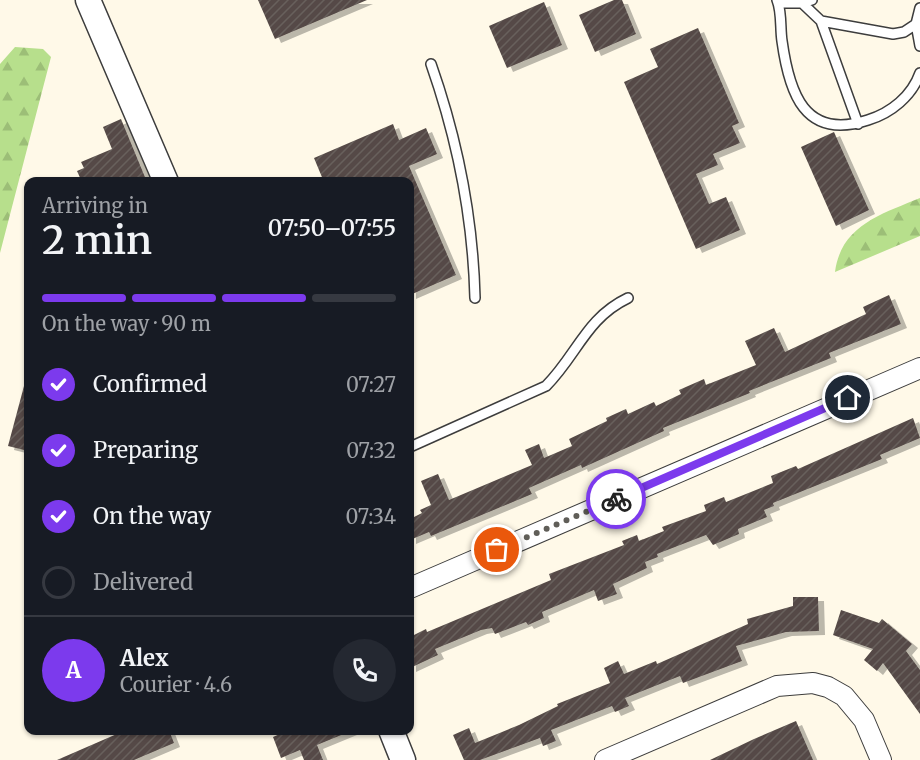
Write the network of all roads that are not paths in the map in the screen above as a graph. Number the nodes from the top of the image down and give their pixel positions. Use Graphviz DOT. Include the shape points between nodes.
graph roads {
  1 [pos="88,0"];
  2 [pos="919,0"];
  3 [pos="778,1"];
  4 [pos="807,2"];
  5 [pos="920,7"];
  6 [pos="821,21"];
  7 [pos="916,24"];
  8 [pos="920,46"];
  9 [pos="431,64"];
  10 [pos="920,73"];
  11 [pos="858,124"];
  12 [pos="164,177"];
  13 [pos="475,298"];
  14 [pos="628,298"];
  15 [pos="920,368"];
  16 [pos="414,445"];
  17 [pos="414,586"];
  18 [pos="393,735"];
  19 [pos="403,760"];
  20 [pos="605,760"];
  21 [pos="881,760"];
  1 -- 12 [label="street"];
  2 -- 5 [label="lane"];
  3 -- 4 [label="lane"];
  3 -- 11 [label="lane" via="794,95 805,111 820,122"];
  4 -- 6 [label="lane"];
  5 -- 7 [label="lane"];
  6 -- 7 [label="lane" via="894,34"];
  6 -- 11 [label="lane"];
  7 -- 8 [label="lane"];
  9 -- 13 [label="lane" via="462,183 474,262"];
  10 -- 11 [label="lane" via="915,87 883,115"];
  14 -- 16 [label="lane" via="596,319 546,386"];
  15 -- 17 [label="street"];
  18 -- 19 [label="street"];
  20 -- 21 [label="street" via="777,686 813,683 844,696 864,720"];
}
